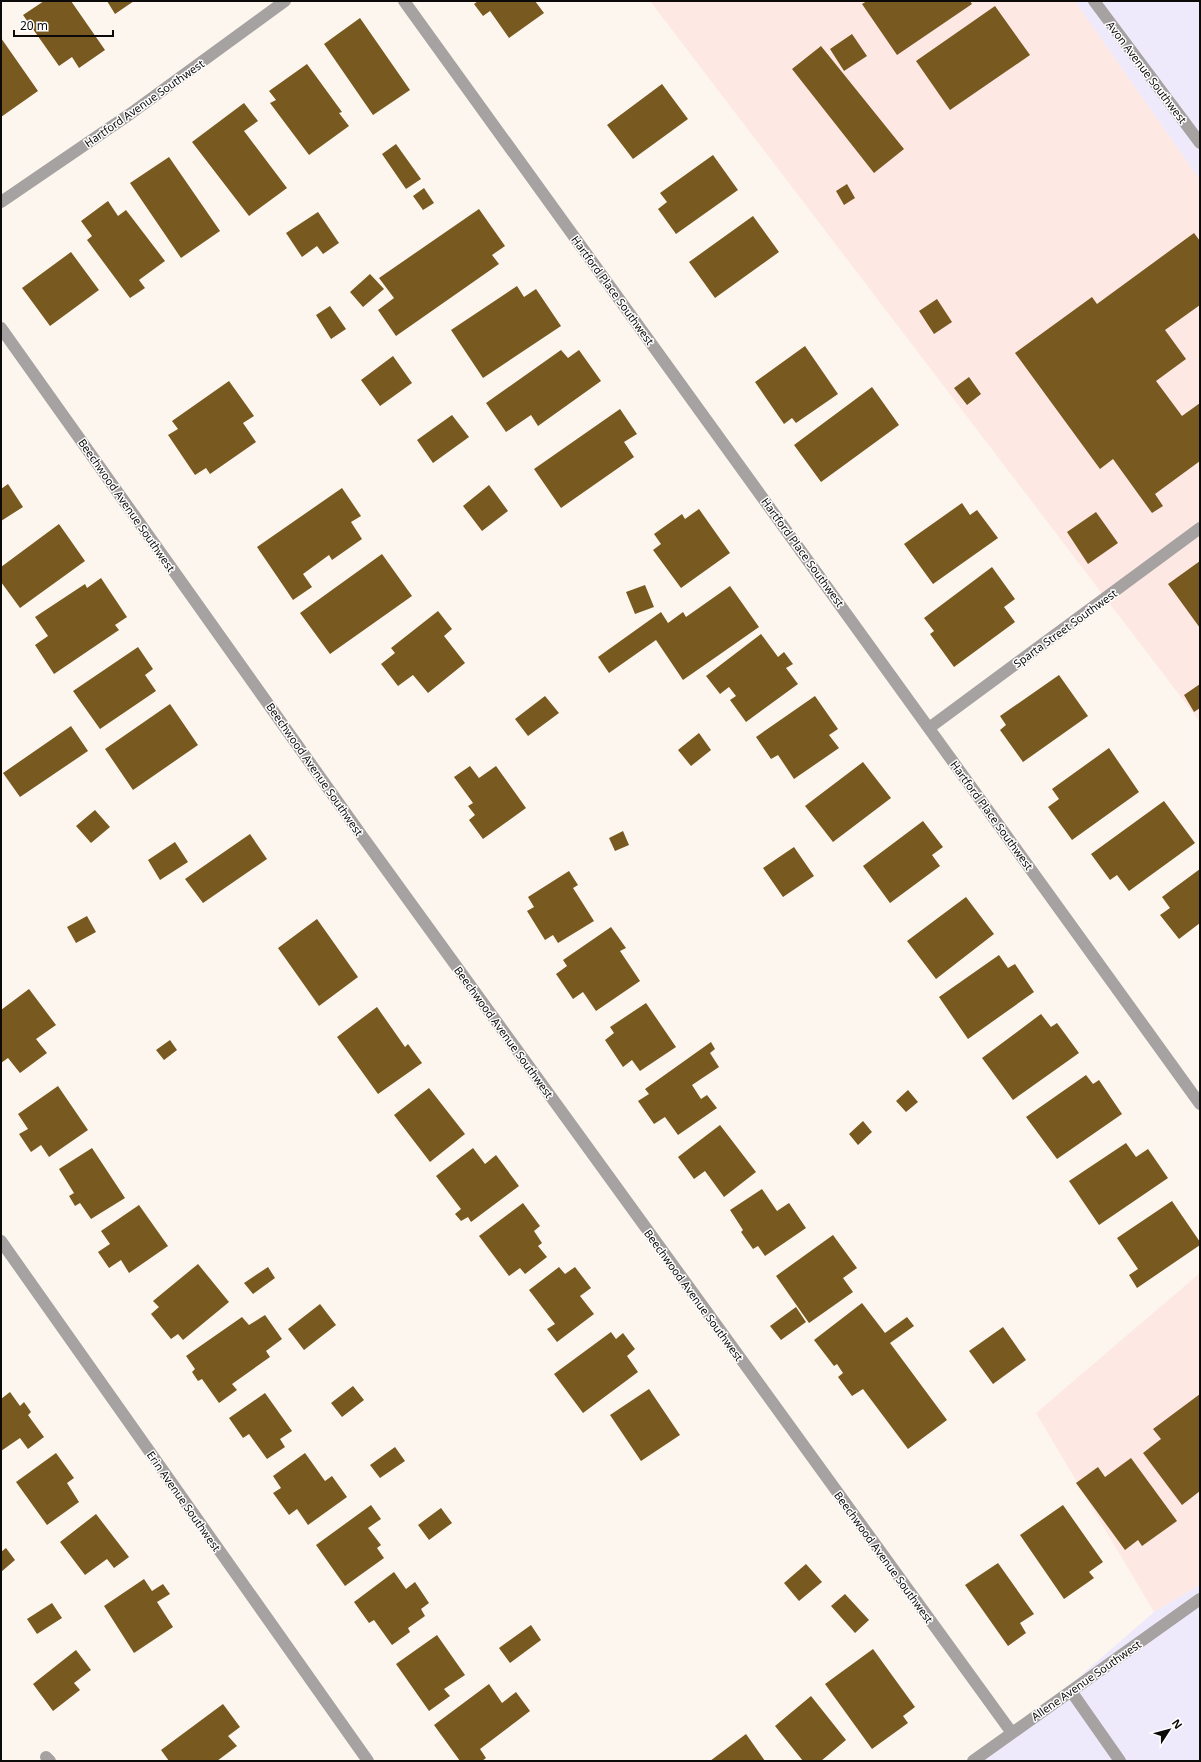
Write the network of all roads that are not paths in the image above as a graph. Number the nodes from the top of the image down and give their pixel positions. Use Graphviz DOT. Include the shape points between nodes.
graph roads {
  1 [pos="285,1"];
  2 [pos="404,1"];
  3 [pos="1094,1"];
  4 [pos="1200,143"];
  5 [pos="1,202"];
  6 [pos="1,328"];
  7 [pos="1200,528"];
  8 [pos="929,728"];
  9 [pos="1200,1104"];
  10 [pos="1,1240"];
  11 [pos="1200,1599"];
  12 [pos="1071,1692"];
  13 [pos="1012,1733"];
  14 [pos="368,1761"];
  15 [pos="973,1761"];
  16 [pos="1120,1761"];
  1 -- 5 [label="street, Hartford Avenue Southwest" via="130,114"];
  2 -- 8 [label="street, Hartford Place Southwest"];
  3 -- 4 [label="street, Avon Avenue Southwest"];
  6 -- 13 [label="street, Beechwood Avenue Southwest" via="362,836"];
  7 -- 8 [label="street, Sparta Street Southwest"];
  8 -- 9 [label="street, Hartford Place Southwest"];
  10 -- 14 [label="street, Erin Avenue Southwest"];
  11 -- 12 [label="street, Allene Avenue Southwest"];
  12 -- 13 [label="street, Allene Avenue Southwest"];
  12 -- 16 [label="street"];
  13 -- 15 [label="street, Allene Avenue Southwest"];
}
